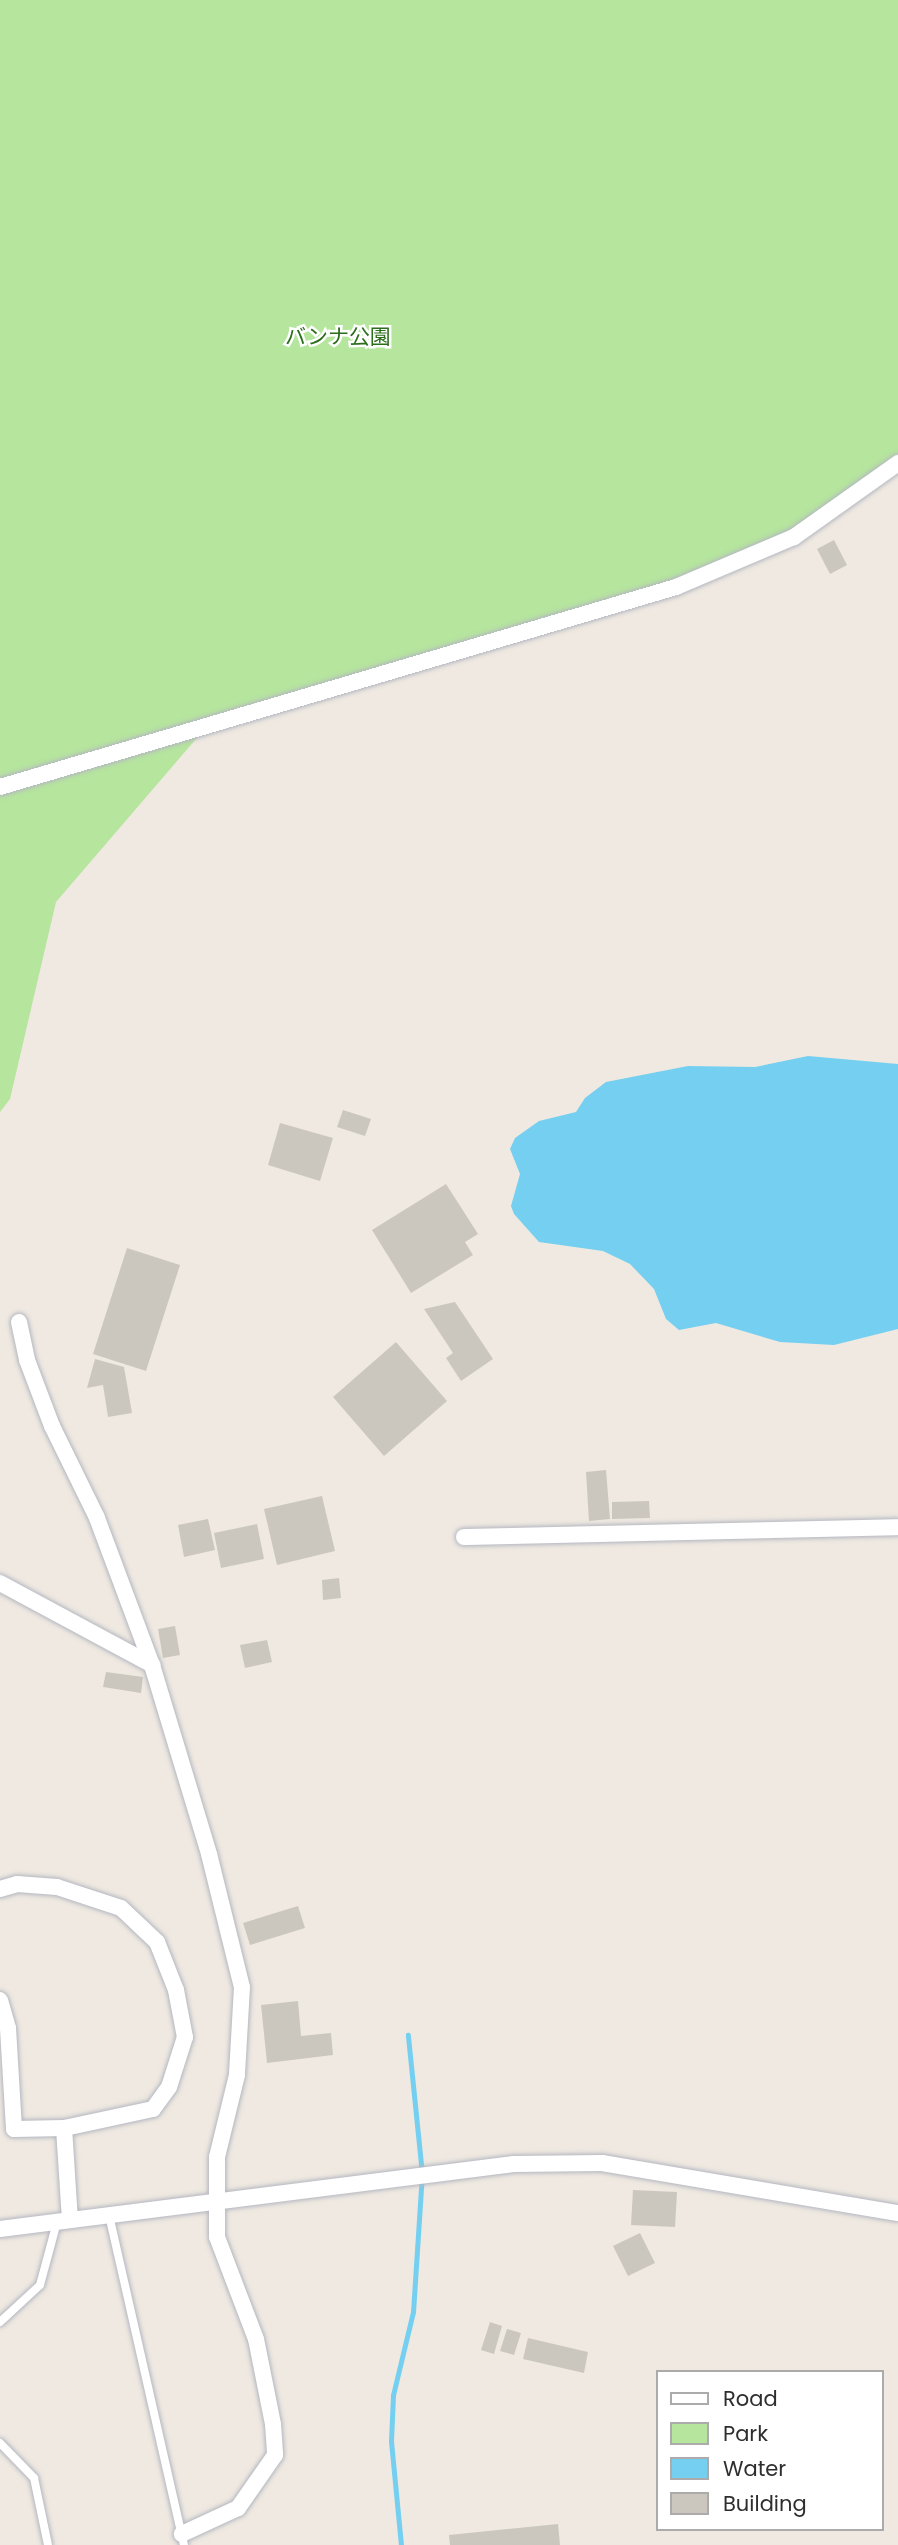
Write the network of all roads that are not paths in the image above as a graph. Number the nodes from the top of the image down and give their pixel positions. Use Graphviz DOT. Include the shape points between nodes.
graph roads {
  1 [pos="898,463"];
  2 [pos="0,787"];
  3 [pos="19,1322"];
  4 [pos="898,1527"];
  5 [pos="464,1537"];
  6 [pos="0,1583"];
  7 [pos="152,1665"];
  8 [pos="0,1889"];
  9 [pos="0,2000"];
  10 [pos="64,2128"];
  11 [pos="216,2202"];
  12 [pos="898,2213"];
  13 [pos="109,2215"];
  14 [pos="64,2221"];
  15 [pos="0,2229"];
  16 [pos="0,2322"];
  17 [pos="0,2443"];
  18 [pos="183,2540"];
  19 [pos="48,2545"];
  1 -- 2 [label="street" via="794,537 676,587"];
  3 -- 7 [label="street" via="27,1360 52,1426 97,1518"];
  4 -- 5 [label="street"];
  6 -- 7 [label="street"];
  7 -- 11 [label="street" via="242,1987 237,2075 217,2157"];
  8 -- 10 [label="street" via="17,1884 57,1887 121,1908 157,1942 176,1990 185,2036 169,2087 153,2109"];
  9 -- 10 [label="street" via="8,2028 14,2129"];
  10 -- 14 [label="street"];
  11 -- 12 [label="street" via="514,2164 602,2163"];
  11 -- 13 [label="street"];
  11 -- 18 [label="street" via="217,2237 256,2339 274,2424 275,2455 238,2508"];
  13 -- 14 [label="street"];
  13 -- 18 [label="lane"];
  14 -- 15 [label="street"];
  14 -- 16 [label="lane" via="40,2285"];
  17 -- 19 [label="lane" via="34,2478"];
}
